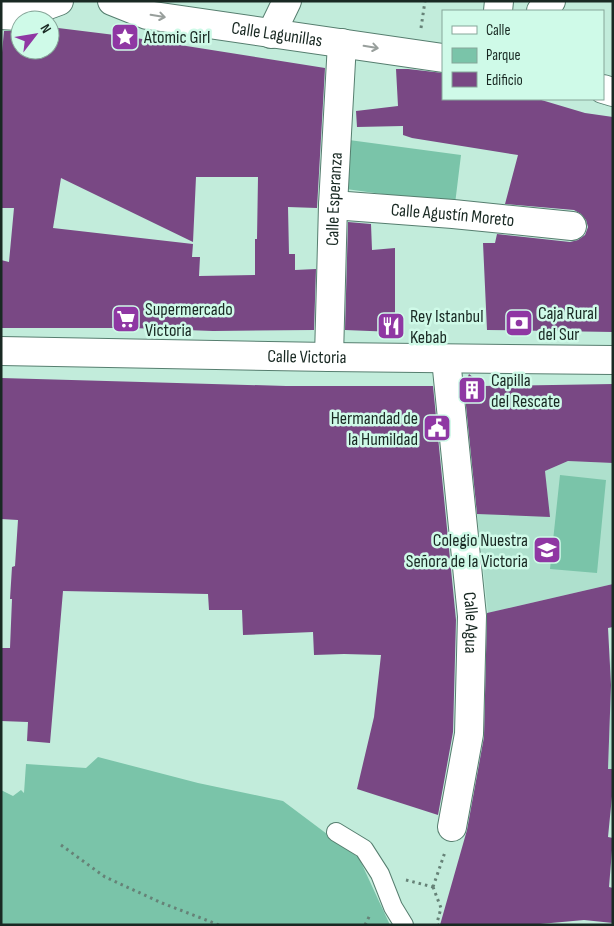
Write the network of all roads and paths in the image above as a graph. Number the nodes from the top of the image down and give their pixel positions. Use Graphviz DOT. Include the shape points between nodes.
graph roads {
  1 [pos="112,1"];
  2 [pos="287,1"];
  3 [pos="551,1"];
  4 [pos="50,5"];
  5 [pos="542,10"];
  6 [pos="1,15"];
  7 [pos="271,34"];
  8 [pos="342,43"];
  9 [pos="442,58"];
  10 [pos="333,205"];
  11 [pos="572,226"];
  12 [pos="1,351"];
  13 [pos="329,357"];
  14 [pos="446,359"];
  15 [pos="613,360"];
  16 [pos="452,827"];
  17 [pos="336,832"];
  18 [pos="60,845"];
  19 [pos="438,871"];
  20 [pos="219,925"];
  21 [pos="404,925"];
  22 [pos="438,925"];
  1 -- 7 [label="street, Calle Lagunillas, one-way" via="147,15"];
  2 -- 7 [label="street"];
  3 -- 5 [label="street"];
  4 -- 6 [label="street" via="18,16"];
  7 -- 8 [label="street, Calle Lagunillas"];
  8 -- 9 [label="street, Calle Lagunillas, one-way"];
  8 -- 10 [label="street, Calle Esperanza"];
  10 -- 11 [label="street, Calle Agustín Moreto"];
  10 -- 13 [label="street, Calle Esperanza"];
  12 -- 13 [label="street, Calle Victoria"];
  13 -- 14 [label="street, Calle Victoria"];
  14 -- 15 [label="street, Calle Victoria"];
  14 -- 16 [label="street, Calle Agua" via="472,616 469,734"];
  17 -- 21 [label="lane" via="364,849 380,874"];
  18 -- 20 [label="path" via="105,877"];
  19 -- 22 [label="path" via="432,887 441,908"];
}
